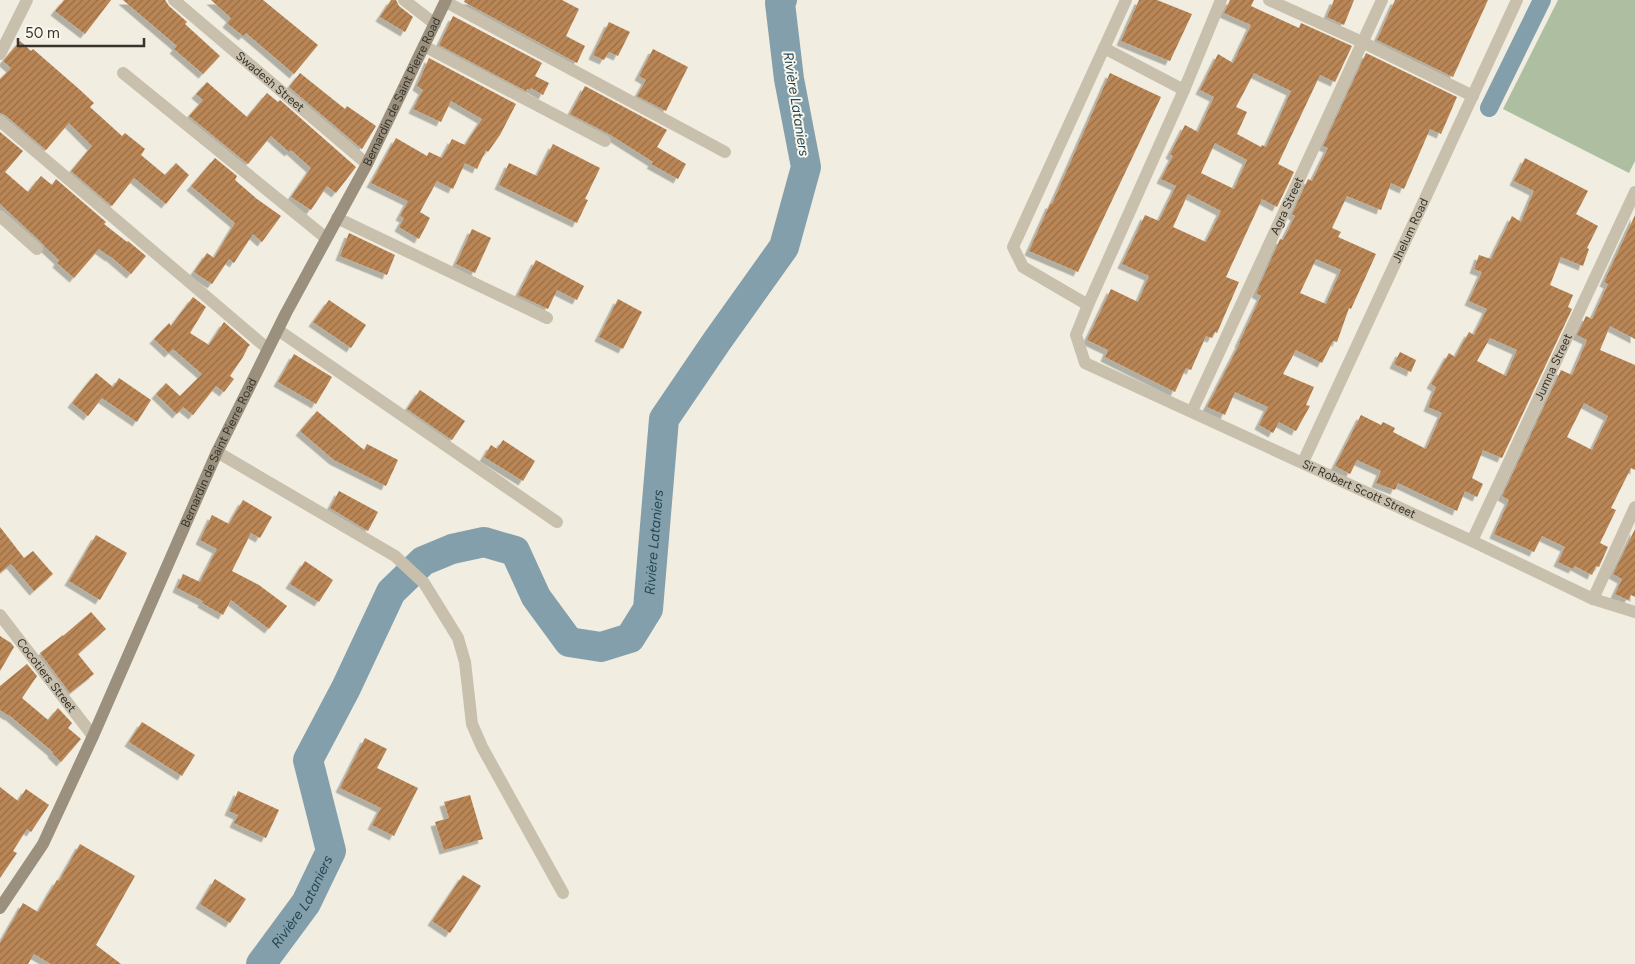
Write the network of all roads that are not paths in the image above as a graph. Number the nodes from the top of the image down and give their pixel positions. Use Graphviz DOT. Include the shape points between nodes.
graph roads {
  1 [pos="27,0"];
  2 [pos="174,0"];
  3 [pos="404,0"];
  4 [pos="1126,0"];
  5 [pos="1220,0"];
  6 [pos="1269,0"];
  7 [pos="1382,0"];
  8 [pos="1517,0"];
  9 [pos="446,1"];
  10 [pos="435,24"];
  11 [pos="1362,42"];
  12 [pos="424,46"];
  13 [pos="1104,48"];
  14 [pos="0,54"];
  15 [pos="123,73"];
  16 [pos="1184,90"];
  17 [pos="1473,96"];
  18 [pos="0,121"];
  19 [pos="606,141"];
  20 [pos="725,152"];
  21 [pos="367,164"];
  22 [pos="1635,192"];
  23 [pos="0,216"];
  24 [pos="337,218"];
  25 [pos="326,238"];
  26 [pos="37,249"];
  27 [pos="1088,305"];
  28 [pos="547,318"];
  29 [pos="278,330"];
  30 [pos="268,349"];
  31 [pos="1192,411"];
  32 [pos="217,452"];
  33 [pos="1303,462"];
  34 [pos="1635,507"];
  35 [pos="557,522"];
  36 [pos="1472,540"];
  37 [pos="1593,599"];
  38 [pos="1635,612"];
  39 [pos="0,615"];
  40 [pos="93,736"];
  41 [pos="563,893"];
  42 [pos="0,908"];
  1 -- 14 [label="street"];
  2 -- 21 [label="street, Swadesh Street"];
  3 -- 10 [label="street"];
  4 -- 13 [label="street"];
  5 -- 16 [label="street"];
  6 -- 11 [label="street"];
  7 -- 11 [label="street, Agra Street"];
  8 -- 17 [label="street, Jhelum Road"];
  9 -- 10 [label="main road, Bernardin de Saint Pierre Road"];
  9 -- 20 [label="street"];
  10 -- 12 [label="main road, Bernardin de Saint Pierre Road"];
  11 -- 17 [label="street"];
  11 -- 31 [label="street, Agra Street"];
  12 -- 19 [label="street"];
  12 -- 21 [label="main road, Bernardin de Saint Pierre Road"];
  13 -- 16 [label="street"];
  13 -- 27 [label="street" via="1013,247 1024,267"];
  15 -- 25 [label="street"];
  16 -- 27 [label="street"];
  17 -- 33 [label="street, Jhelum Road"];
  18 -- 30 [label="street"];
  21 -- 24 [label="main road, Bernardin de Saint Pierre Road"];
  22 -- 36 [label="street, Jumna Street"];
  23 -- 26 [label="street"];
  24 -- 25 [label="main road, Bernardin de Saint Pierre Road"];
  24 -- 28 [label="street"];
  25 -- 29 [label="main road, Bernardin de Saint Pierre Road"];
  27 -- 31 [label="street, Sir Robert Scott Street" via="1076,336 1085,363"];
  29 -- 30 [label="main road, Bernardin de Saint Pierre Road"];
  29 -- 35 [label="street"];
  30 -- 32 [label="main road, Bernardin de Saint Pierre Road"];
  31 -- 33 [label="street, Sir Robert Scott Street"];
  32 -- 40 [label="main road, Bernardin de Saint Pierre Road"];
  32 -- 41 [label="street" via="395,556 424,583 458,638 465,662 472,724 482,748"];
  33 -- 36 [label="street, Sir Robert Scott Street"];
  34 -- 37 [label="street"];
  36 -- 37 [label="street, Sir Robert Scott Street"];
  37 -- 38 [label="street, Sir Robert Scott Street"];
  39 -- 40 [label="street, Cocotiers Street"];
  40 -- 42 [label="main road, Bernardin de Saint Pierre Road" via="43,844"];
}
